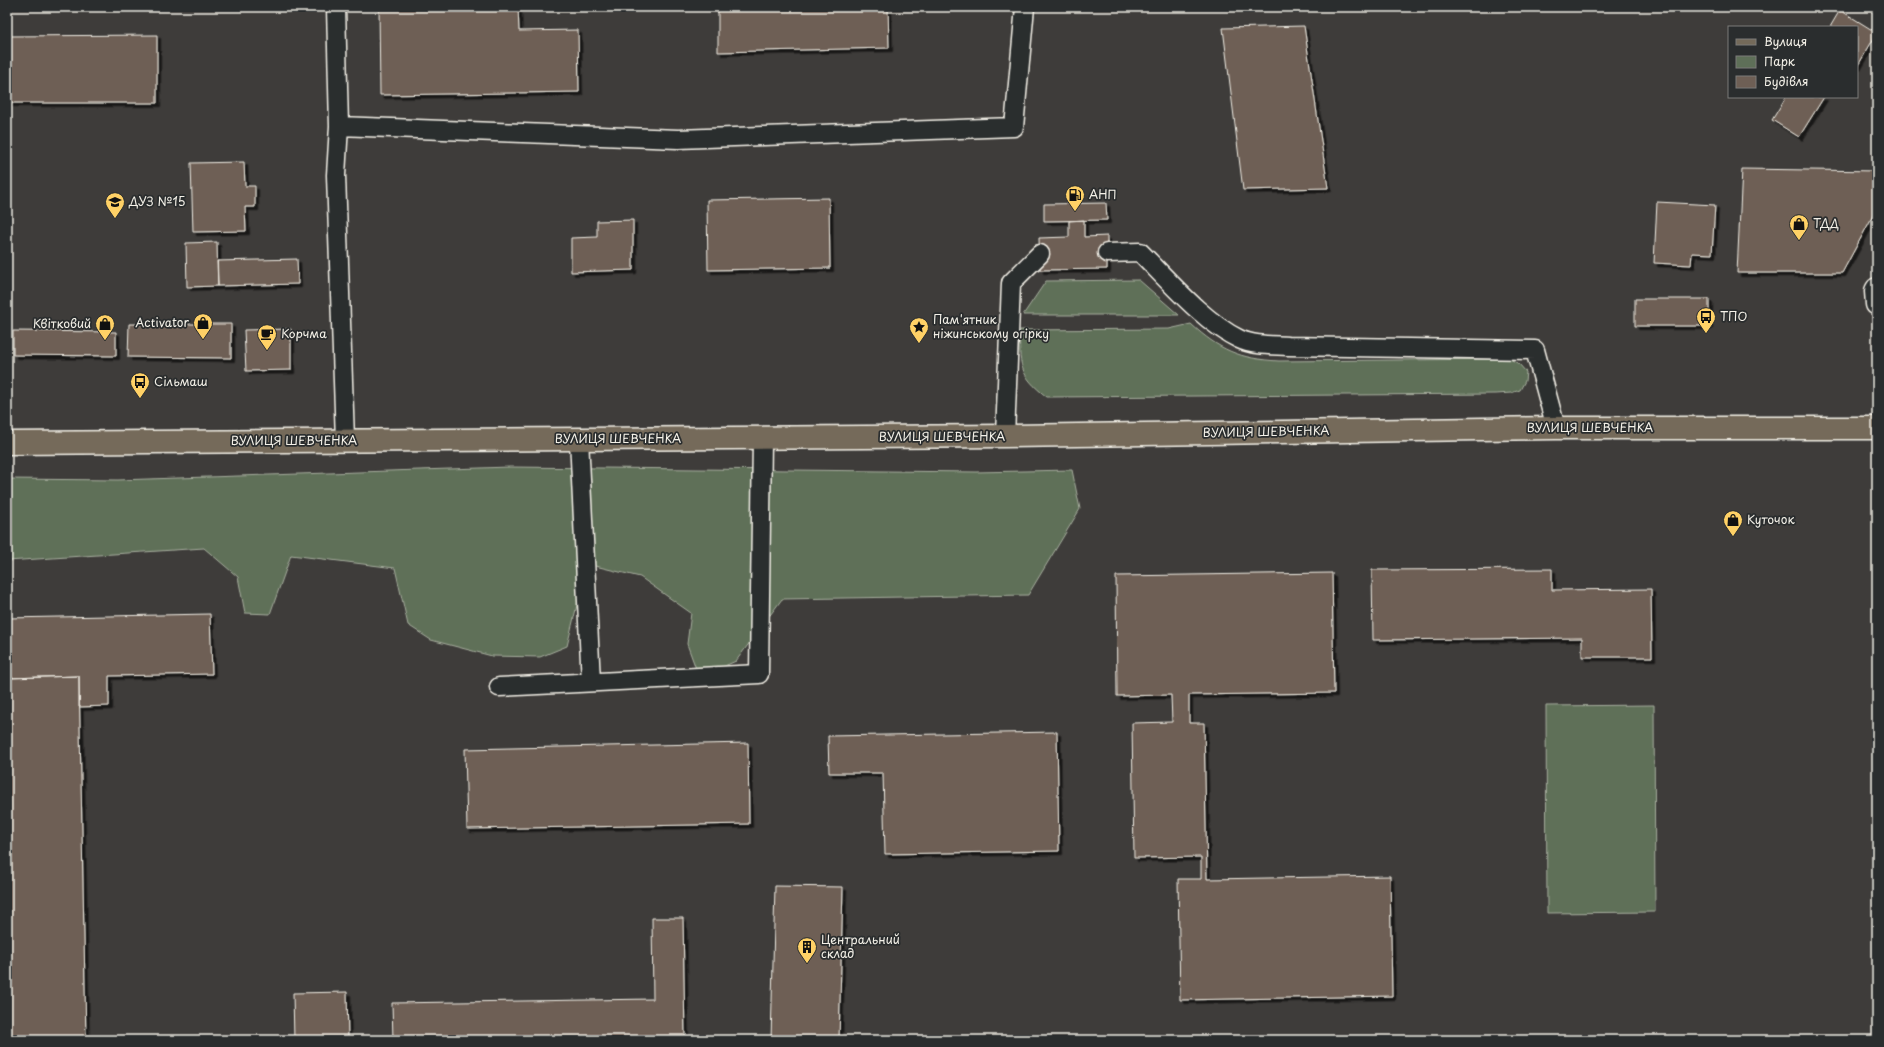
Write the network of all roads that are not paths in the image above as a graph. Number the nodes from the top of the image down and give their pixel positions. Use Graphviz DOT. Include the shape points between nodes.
graph roads {
  1 [pos="336,7"];
  2 [pos="1025,7"];
  3 [pos="339,126"];
  4 [pos="1107,253"];
  5 [pos="1040,254"];
  6 [pos="1877,289"];
  7 [pos="1877,304"];
  8 [pos="1556,428"];
  9 [pos="1877,428"];
  10 [pos="1005,436"];
  11 [pos="762,438"];
  12 [pos="579,439"];
  13 [pos="345,440"];
  14 [pos="7,443"];
  15 [pos="591,682"];
  16 [pos="499,687"];
  1 -- 3 [label="lane"];
  2 -- 3 [label="lane" via="1014,127 678,139"];
  3 -- 13 [label="lane" via="336,175"];
  4 -- 8 [label="lane" via="1140,252 1205,315 1240,339 1256,344 1535,350"];
  5 -- 10 [label="lane" via="1011,283"];
  6 -- 7 [label="street"];
  8 -- 9 [label="main road, ВУЛИЦЯ ШЕВЧЕНКА"];
  8 -- 10 [label="main road, ВУЛИЦЯ ШЕВЧЕНКА"];
  10 -- 11 [label="main road, ВУЛИЦЯ ШЕВЧЕНКА"];
  11 -- 12 [label="main road, ВУЛИЦЯ ШЕВЧЕНКА"];
  11 -- 15 [label="lane" via="759,674"];
  12 -- 13 [label="main road, ВУЛИЦЯ ШЕВЧЕНКА"];
  12 -- 15 [label="lane"];
  13 -- 14 [label="main road, ВУЛИЦЯ ШЕВЧЕНКА"];
  15 -- 16 [label="lane"];
}
